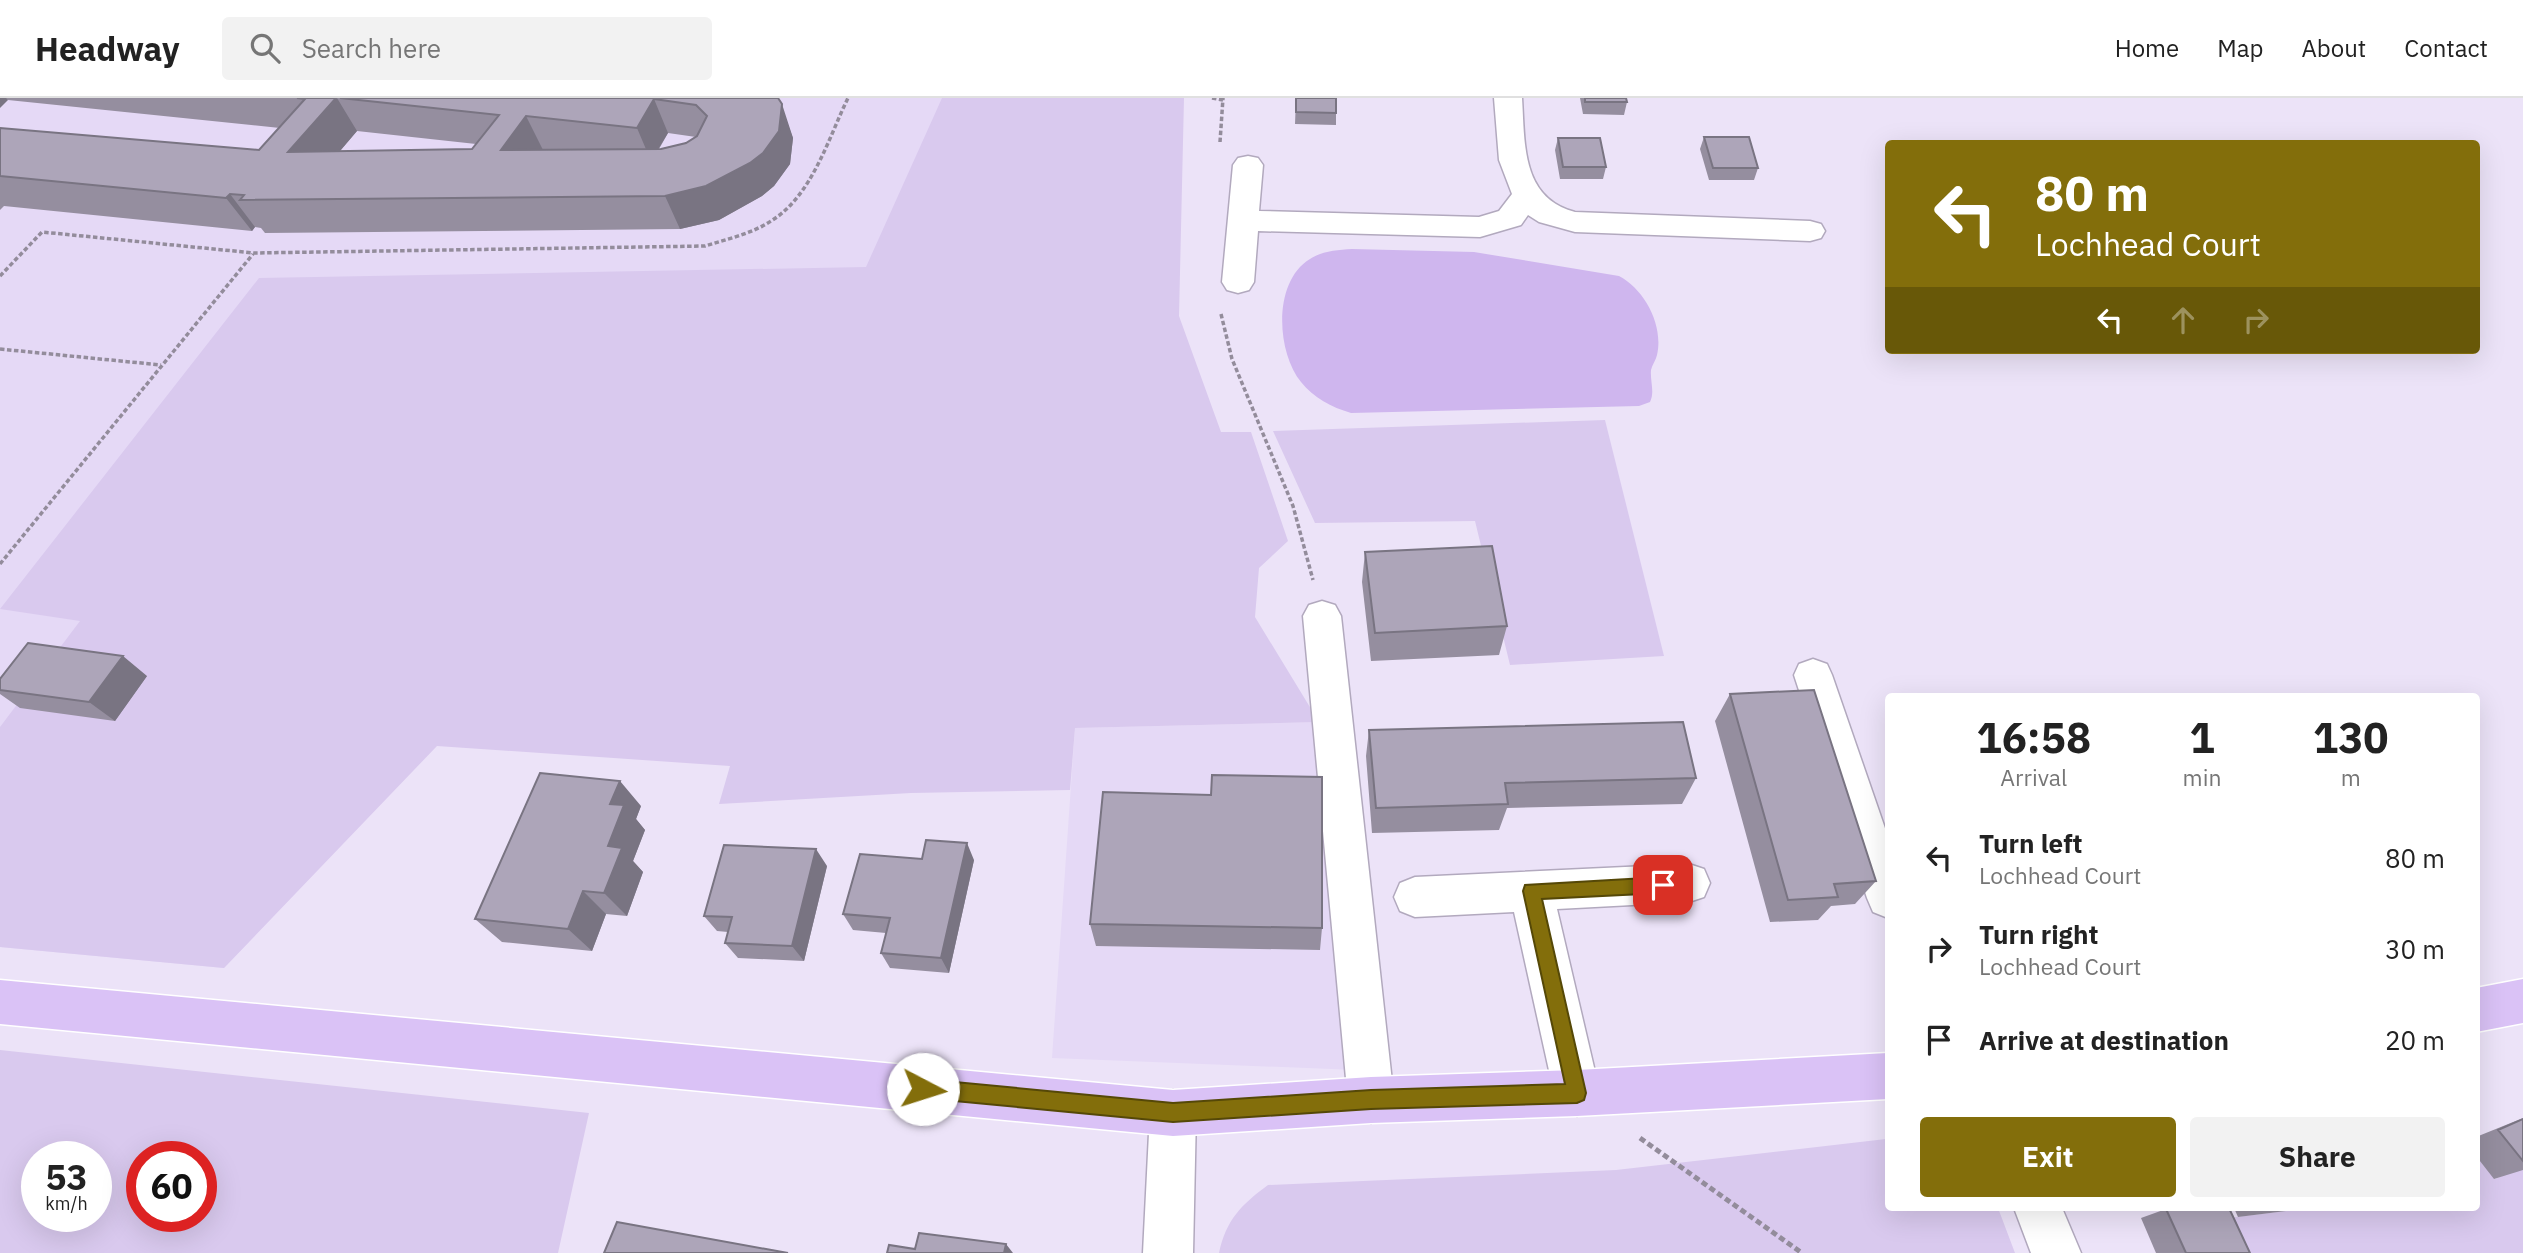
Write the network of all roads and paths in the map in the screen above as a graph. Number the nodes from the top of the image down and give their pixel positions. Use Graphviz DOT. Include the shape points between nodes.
graph roads {
  1 [pos="848,98"];
  2 [pos="1212,98"];
  3 [pos="1508,98"];
  4 [pos="1223,99"];
  5 [pos="1219,153"];
  6 [pos="1248,165"];
  7 [pos="1526,195"];
  8 [pos="1244,221"];
  9 [pos="1810,231"];
  10 [pos="254,253"];
  11 [pos="0,276"];
  12 [pos="1238,282"];
  13 [pos="1220,310"];
  14 [pos="0,349"];
  15 [pos="161,365"];
  16 [pos="0,564"];
  17 [pos="1322,616"];
  18 [pos="1813,675"];
  19 [pos="1689,883"];
  20 [pos="1885,889"];
  21 [pos="1531,891"];
  22 [pos="1415,897"];
  23 [pos="2523,1001"];
  24 [pos="0,1002"];
  25 [pos="2480,1009"];
  26 [pos="1885,1076"];
  27 [pos="1577,1093"];
  28 [pos="1371,1100"];
  29 [pos="1173,1112"];
  30 [pos="2039,1211"];
  31 [pos="1168,1253"];
  32 [pos="1802,1253"];
  33 [pos="2056,1253"];
  1 -- 10 [label="path" via="797,197 779,216 745,234 705,246"];
  2 -- 4 [label="path"];
  3 -- 7 [label="street" via="1513,152"];
  4 -- 5 [label="path"];
  6 -- 8 [label="street"];
  7 -- 8 [label="street" via="1510,218 1480,227"];
  7 -- 9 [label="street" via="1545,213 1575,222"];
  8 -- 12 [label="street"];
  10 -- 11 [label="path" via="42,232"];
  10 -- 15 [label="path"];
  13 -- 17 [label="path" via="1233,359 1293,506"];
  14 -- 15 [label="path"];
  15 -- 16 [label="path"];
  17 -- 28 [label="street"];
  18 -- 20 [label="street"];
  19 -- 21 [label="street"];
  21 -- 22 [label="street"];
  21 -- 27 [label="street"];
  23 -- 25 [label="main road"];
  24 -- 29 [label="main road"];
  26 -- 27 [label="main road"];
  27 -- 28 [label="main road"];
  27 -- 32 [label="path"];
  28 -- 29 [label="main road"];
  29 -- 31 [label="street"];
  30 -- 33 [label="street"];
}
